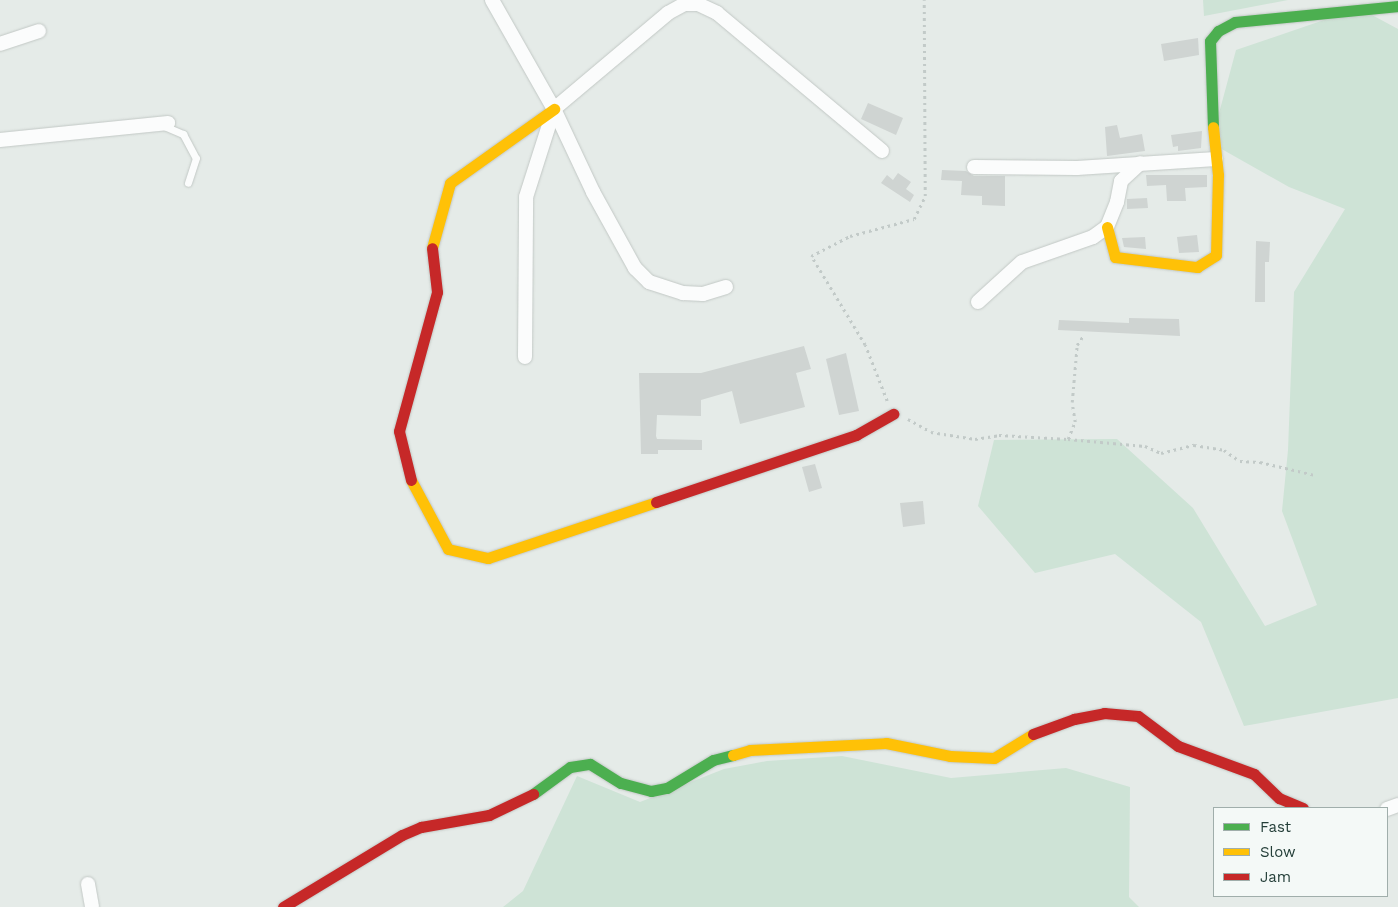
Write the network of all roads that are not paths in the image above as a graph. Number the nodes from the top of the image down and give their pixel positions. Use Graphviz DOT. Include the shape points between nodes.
graph roads {
  1 [pos="492,0"];
  2 [pos="1398,6"];
  3 [pos="39,31"];
  4 [pos="0,44"];
  5 [pos="554,109"];
  6 [pos="164,124"];
  7 [pos="0,140"];
  8 [pos="882,151"];
  9 [pos="1216,158"];
  10 [pos="1140,163"];
  11 [pos="974,167"];
  12 [pos="188,183"];
  13 [pos="1107,227"];
  14 [pos="726,287"];
  15 [pos="978,302"];
  16 [pos="525,357"];
  17 [pos="892,414"];
  18 [pos="1300,807"];
  19 [pos="88,884"];
  20 [pos="92,907"];
  21 [pos="283,907"];
  1 -- 5 [label="street"];
  2 -- 9 [label="street" via="1235,22 1218,31 1210,41 1210,98"];
  3 -- 4 [label="street"];
  5 -- 8 [label="street" via="668,13 684,4 698,4 717,13"];
  5 -- 14 [label="street" via="593,192 635,268 650,282 683,293 703,294"];
  5 -- 16 [label="street" via="526,197"];
  5 -- 17 [label="street" via="450,183 431,250 437,292 399,430 408,475 448,549 488,558 856,435"];
  6 -- 7 [label="street"];
  6 -- 12 [label="lane" via="183,134 196,158"];
  9 -- 10 [label="street"];
  9 -- 13 [label="street" via="1219,228 1216,255 1204,264 1197,268 1176,267 1115,257"];
  10 -- 11 [label="street" via="1077,168"];
  10 -- 13 [label="street" via="1121,181"];
  13 -- 15 [label="street" via="1093,237 1022,262"];
  18 -- 21 [label="street" via="1278,798 1254,774 1178,746 1138,716 1104,714 1074,720 1024,738 1007,753 994,758 950,756 886,743 750,750 713,760 667,788 651,791 621,782 596,766 575,766 532,795 489,815 421,827 402,835"];
  19 -- 20 [label="street"];
}
